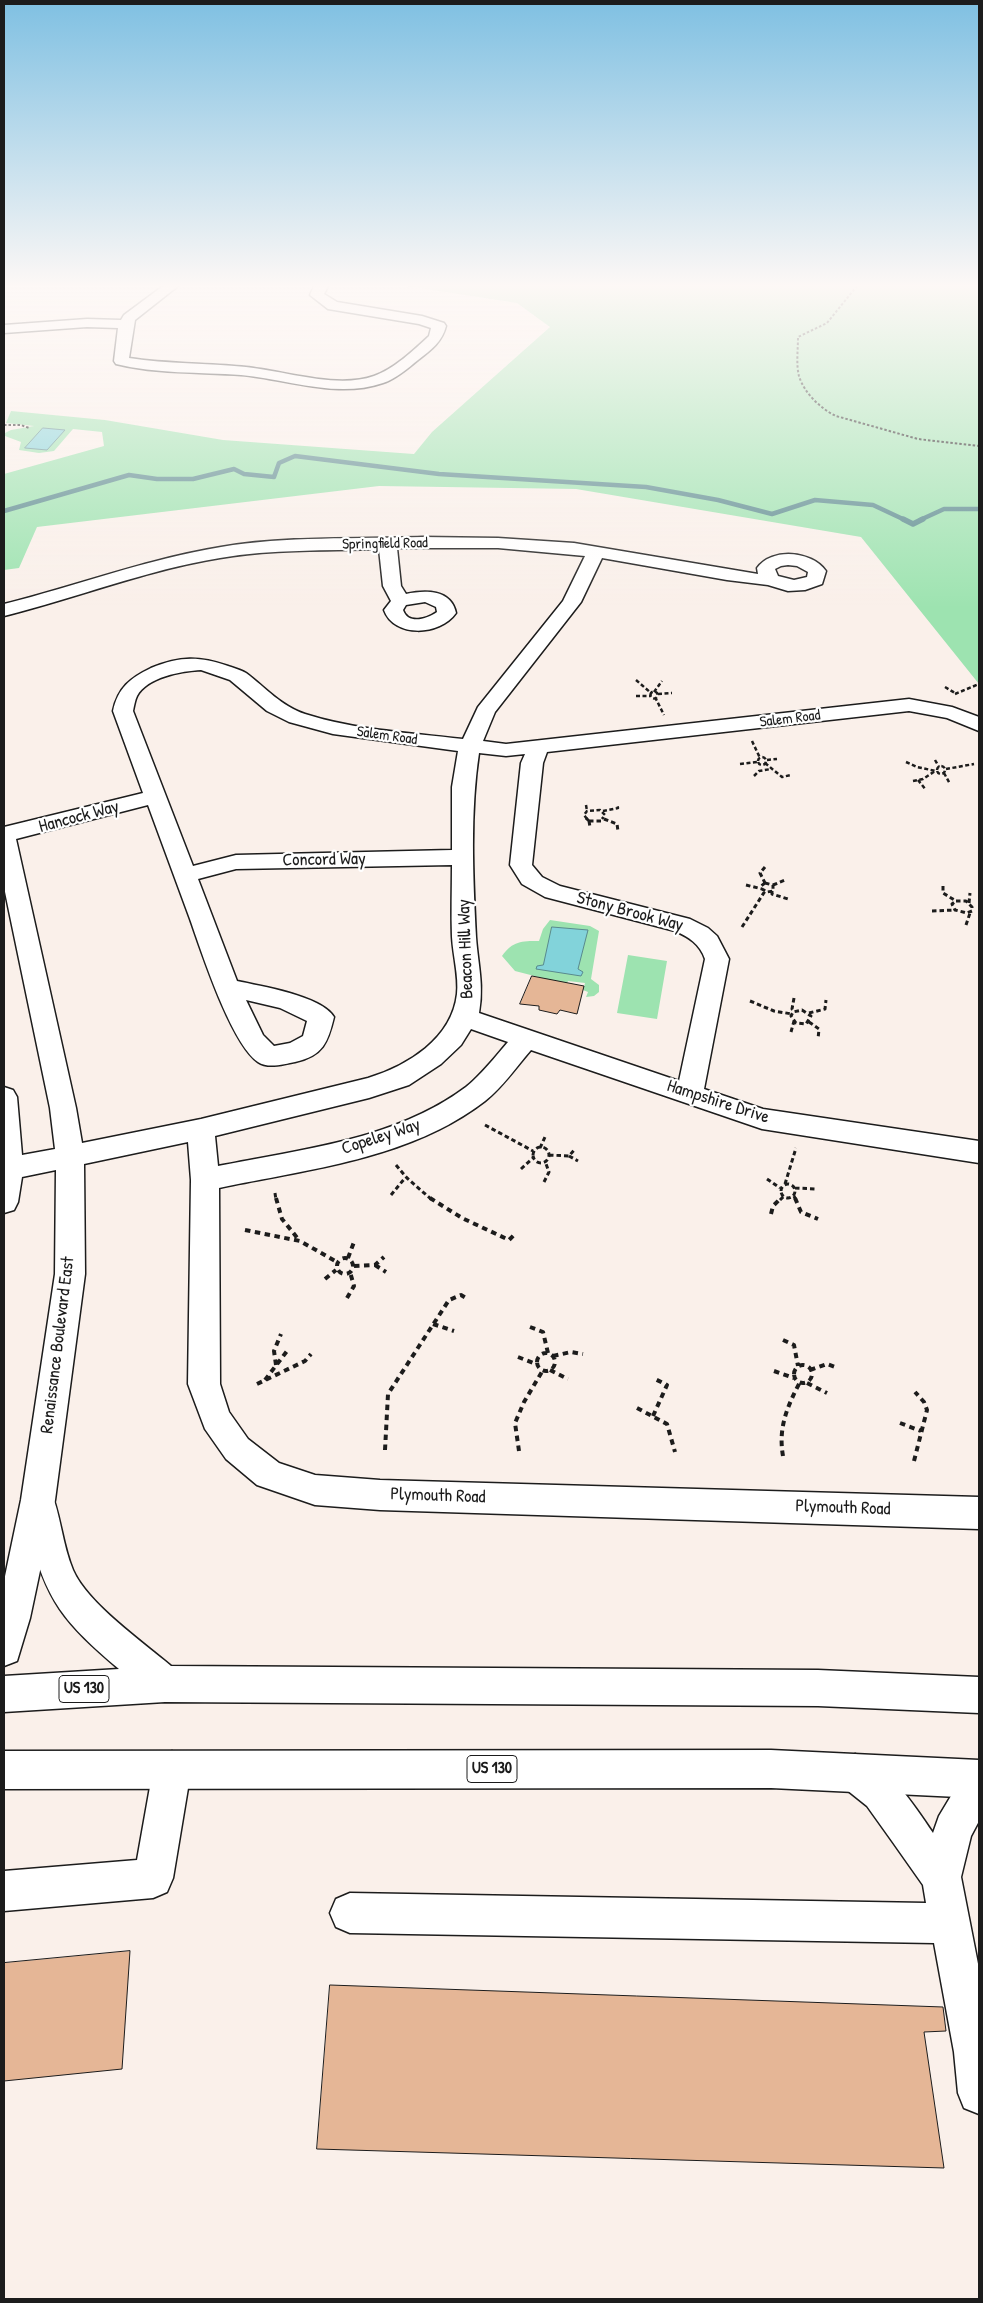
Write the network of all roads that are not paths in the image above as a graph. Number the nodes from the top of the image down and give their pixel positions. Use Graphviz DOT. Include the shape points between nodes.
graph roads {
  1 [pos="387,543"];
  2 [pos="596,552"];
  3 [pos="771,580"];
  4 [pos="400,601"];
  5 [pos="4,610"];
  6 [pos="979,725"];
  7 [pos="471,746"];
  8 [pos="538,748"];
  9 [pos="154,797"];
  10 [pos="4,835"];
  11 [pos="464,857"];
  12 [pos="186,875"];
  13 [pos="227,987"];
  14 [pos="465,1018"];
  15 [pos="527,1038"];
  16 [pos="690,1093"];
  17 [pos="4,1097"];
  18 [pos="201,1130"];
  19 [pos="979,1152"];
  20 [pos="70,1154"];
  21 [pos="6,1169"];
  22 [pos="205,1180"];
  23 [pos="4,1202"];
  24 [pos="38,1500"];
  25 [pos="979,1513"];
  26 [pos="4,1648"];
  27 [pos="165,1684"];
  28 [pos="4,1694"];
  29 [pos="979,1696"];
  30 [pos="4,1770"];
  31 [pos="172,1770"];
  32 [pos="855,1773"];
  33 [pos="979,1779"];
  34 [pos="979,1784"];
  35 [pos="941,1877"];
  36 [pos="4,1891"];
  37 [pos="350,1913"];
  38 [pos="950,1923"];
  39 [pos="977,2052"];
  40 [pos="979,2094"];
  1 -- 2 [label="main road, Springfield Road" via="498,543"];
  1 -- 4 [label="main road" via="392,586"];
  1 -- 5 [label="main road, Springfield Road" via="222,552 132,572"];
  2 -- 3 [label="main road, Springfield Road" via="730,576"];
  2 -- 7 [label="main road, Beacon Hill Way" via="572,602 485,711"];
  6 -- 8 [label="main road, Salem Road" via="963,716 909,705"];
  7 -- 8 [label="main road, Salem Road" via="506,750"];
  7 -- 9 [label="main road, Salem Road" via="382,736 296,718 274,707 237,676 203,664 184,664 148,677 133,687 126,697 123,711"];
  7 -- 11 [label="main road, Beacon Hill Way" via="463,786"];
  8 -- 16 [label="main road, Stony Brook Way" via="532,763 521,865 525,874 534,884 553,892 698,931 714,948 718,959"];
  9 -- 10 [label="main road, Hancock Way"];
  9 -- 12 [label="main road, Salem Road"];
  10 -- 20 [label="main road, Renaissance Boulevard East"];
  11 -- 12 [label="main road, Concord Way" via="236,862"];
  11 -- 14 [label="main road, Beacon Hill Way" via="464,938 470,993"];
  12 -- 13 [label="main road, Salem Road"];
  14 -- 15 [label="main road, Hampshire Drive"];
  14 -- 18 [label="main road, Beacon Hill Way" via="452,1038 432,1057 400,1078"];
  15 -- 16 [label="main road, Hampshire Drive"];
  15 -- 22 [label="main road, Copeley Way" via="477,1093 445,1114 399,1135 360,1147"];
  16 -- 19 [label="main road, Hampshire Drive" via="762,1119"];
  17 -- 21 [label="main road"];
  18 -- 20 [label="main road, Beacon Hill Way"];
  18 -- 22 [label="main road, Plymouth Road"];
  20 -- 21 [label="main road, Beacon Hill Way"];
  20 -- 24 [label="main road, Renaissance Boulevard East" via="70,1274"];
  21 -- 23 [label="main road"];
  22 -- 25 [label="main road, Plymouth Road" via="204,1384 216,1419 237,1449 269,1474 314,1490 380,1495"];
  24 -- 26 [label="main road, Renaissance Boulevard East"];
  24 -- 27 [label="main road" via="61,1581 71,1598 100,1628"];
  27 -- 28 [label="main road, US 130"];
  27 -- 29 [label="main road, US 130" via="818,1688"];
  30 -- 31 [label="main road, US 130"];
  31 -- 32 [label="main road, US 130" via="771,1769"];
  31 -- 36 [label="main road" via="153,1878"];
  32 -- 33 [label="main road, US 130"];
  32 -- 35 [label="main road" via="880,1794"];
  34 -- 35 [label="main road" via="953,1830"];
  35 -- 38 [label="main road"];
  37 -- 38 [label="main road"];
  38 -- 39 [label="main road"];
  39 -- 40 [label="main road"];
}
